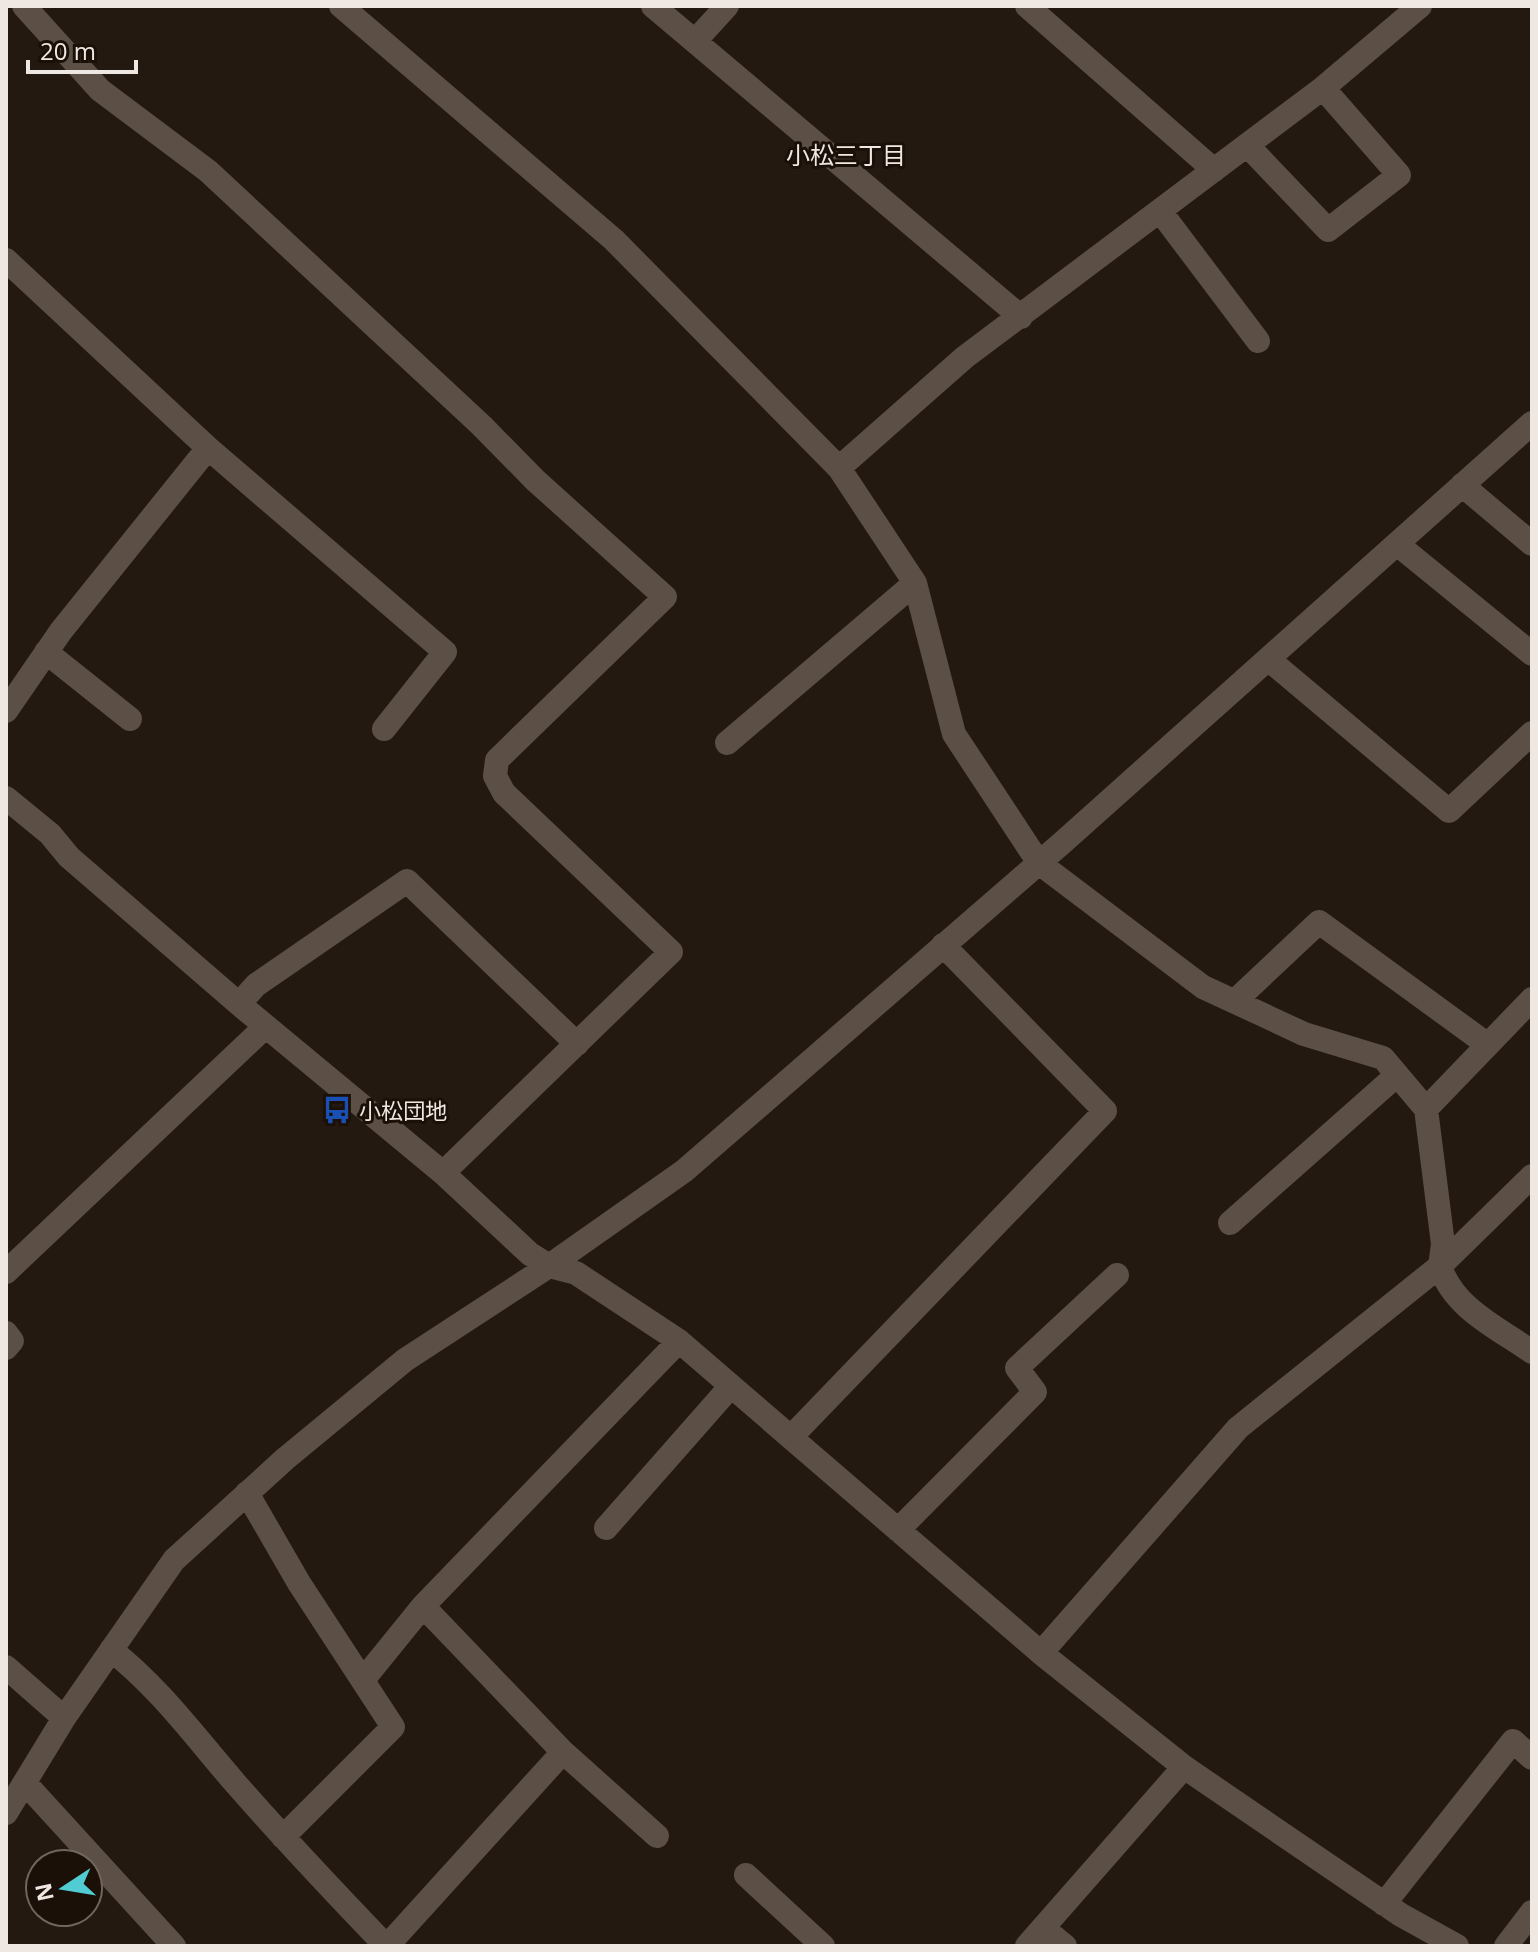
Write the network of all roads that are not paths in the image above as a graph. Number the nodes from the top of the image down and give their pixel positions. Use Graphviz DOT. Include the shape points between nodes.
graph roads {
  1 [pos="24,6"];
  2 [pos="341,6"];
  3 [pos="653,6"];
  4 [pos="727,6"];
  5 [pos="1027,6"];
  6 [pos="1411,9"];
  7 [pos="695,41"];
  8 [pos="1323,88"];
  9 [pos="1247,145"];
  10 [pos="1214,170"];
  11 [pos="1160,211"];
  12 [pos="6,260"];
  13 [pos="1021,317"];
  14 [pos="1258,341"];
  15 [pos="1532,423"];
  16 [pos="208,448"];
  17 [pos="839,468"];
  18 [pos="1462,485"];
  19 [pos="1397,544"];
  20 [pos="1532,544"];
  21 [pos="915,583"];
  22 [pos="46,652"];
  23 [pos="1532,654"];
  24 [pos="1268,659"];
  25 [pos="6,711"];
  26 [pos="130,719"];
  27 [pos="384,729"];
  28 [pos="1532,733"];
  29 [pos="727,743"];
  30 [pos="6,798"];
  31 [pos="1039,863"];
  32 [pos="943,945"];
  33 [pos="1532,999"];
  34 [pos="1235,1001"];
  35 [pos="239,1004"];
  36 [pos="265,1027"];
  37 [pos="577,1044"];
  38 [pos="1488,1045"];
  39 [pos="1397,1075"];
  40 [pos="1426,1109"];
  41 [pos="443,1173"];
  42 [pos="1532,1176"];
  43 [pos="1230,1223"];
  44 [pos="549,1266"];
  45 [pos="1440,1266"];
  46 [pos="6,1272"];
  47 [pos="1117,1275"];
  48 [pos="6,1333"];
  49 [pos="679,1341"];
  50 [pos="6,1348"];
  51 [pos="1532,1352"];
  52 [pos="731,1386"];
  53 [pos="791,1437"];
  54 [pos="247,1493"];
  55 [pos="606,1528"];
  56 [pos="898,1530"];
  57 [pos="423,1606"];
  58 [pos="111,1650"];
  59 [pos="1041,1653"];
  60 [pos="6,1667"];
  61 [pos="363,1680"];
  62 [pos="64,1718"];
  63 [pos="563,1752"];
  64 [pos="1532,1758"];
  65 [pos="1184,1767"];
  66 [pos="25,1783"];
  67 [pos="6,1813"];
  68 [pos="657,1836"];
  69 [pos="283,1837"];
  70 [pos="746,1875"];
  71 [pos="1384,1904"];
  72 [pos="1532,1912"];
  73 [pos="1035,1937"];
  74 [pos="174,1946"];
  75 [pos="387,1946"];
  76 [pos="823,1946"];
  77 [pos="1065,1946"];
  78 [pos="1457,1946"];
  79 [pos="1506,1946"];
  1 -- 37 [label="street" via="100,90 208,171 665,597 497,760 495,776 504,793 671,952"];
  2 -- 17 [label="street" via="614,240"];
  3 -- 7 [label="street"];
  4 -- 7 [label="street"];
  5 -- 10 [label="street"];
  6 -- 8 [label="street"];
  7 -- 13 [label="street"];
  8 -- 9 [label="street"];
  8 -- 9 [label="street" via="1399,175 1328,230"];
  9 -- 10 [label="street"];
  10 -- 11 [label="street"];
  11 -- 13 [label="street"];
  11 -- 14 [label="street"];
  12 -- 16 [label="street"];
  13 -- 17 [label="street" via="965,357"];
  15 -- 18 [label="street"];
  16 -- 22 [label="street"];
  16 -- 27 [label="street" via="445,652"];
  17 -- 21 [label="street"];
  18 -- 19 [label="street"];
  18 -- 20 [label="street"];
  19 -- 23 [label="street"];
  19 -- 24 [label="street"];
  21 -- 29 [label="street"];
  21 -- 31 [label="street" via="954,734"];
  22 -- 25 [label="street"];
  22 -- 26 [label="street"];
  24 -- 28 [label="street" via="1449,811"];
  24 -- 31 [label="street"];
  30 -- 35 [label="street"];
  31 -- 32 [label="street"];
  31 -- 34 [label="street" via="1203,987"];
  32 -- 44 [label="street" via="684,1171"];
  32 -- 53 [label="street" via="1105,1111"];
  33 -- 38 [label="street"];
  34 -- 38 [label="street" via="1319,922"];
  34 -- 39 [label="street" via="1304,1034 1383,1058"];
  35 -- 36 [label="street"];
  35 -- 37 [label="street" via="256,985 407,881"];
  36 -- 41 [label="street"];
  36 -- 46 [label="street"];
  37 -- 41 [label="street"];
  38 -- 40 [label="street"];
  39 -- 40 [label="street"];
  39 -- 43 [label="street"];
  40 -- 45 [label="street" via="1443,1244"];
  41 -- 44 [label="street"];
  42 -- 45 [label="street"];
  44 -- 49 [label="street" via="576,1273"];
  44 -- 54 [label="street" via="405,1360"];
  45 -- 51 [label="street" via="1456,1299"];
  45 -- 59 [label="street" via="1238,1428"];
  47 -- 56 [label="street" via="1017,1368 1035,1392"];
  48 -- 50 [label="street" via="12,1341"];
  49 -- 52 [label="street"];
  49 -- 57 [label="street"];
  52 -- 53 [label="street"];
  52 -- 55 [label="street"];
  53 -- 56 [label="street"];
  54 -- 58 [label="street" via="174,1560"];
  54 -- 61 [label="street"];
  56 -- 59 [label="street"];
  57 -- 61 [label="street"];
  57 -- 63 [label="street"];
  58 -- 62 [label="street"];
  58 -- 69 [label="street" via="154,1690"];
  59 -- 65 [label="street"];
  60 -- 62 [label="street"];
  61 -- 69 [label="street" via="393,1727"];
  62 -- 66 [label="street"];
  63 -- 68 [label="street"];
  63 -- 75 [label="street"];
  64 -- 71 [label="street" via="1513,1741"];
  65 -- 71 [label="street"];
  65 -- 73 [label="street"];
  66 -- 67 [label="street"];
  66 -- 74 [label="street"];
  69 -- 75 [label="street"];
  70 -- 76 [label="street"];
  71 -- 78 [label="street"];
  72 -- 79 [label="street"];
  73 -- 77 [label="street"];
}
